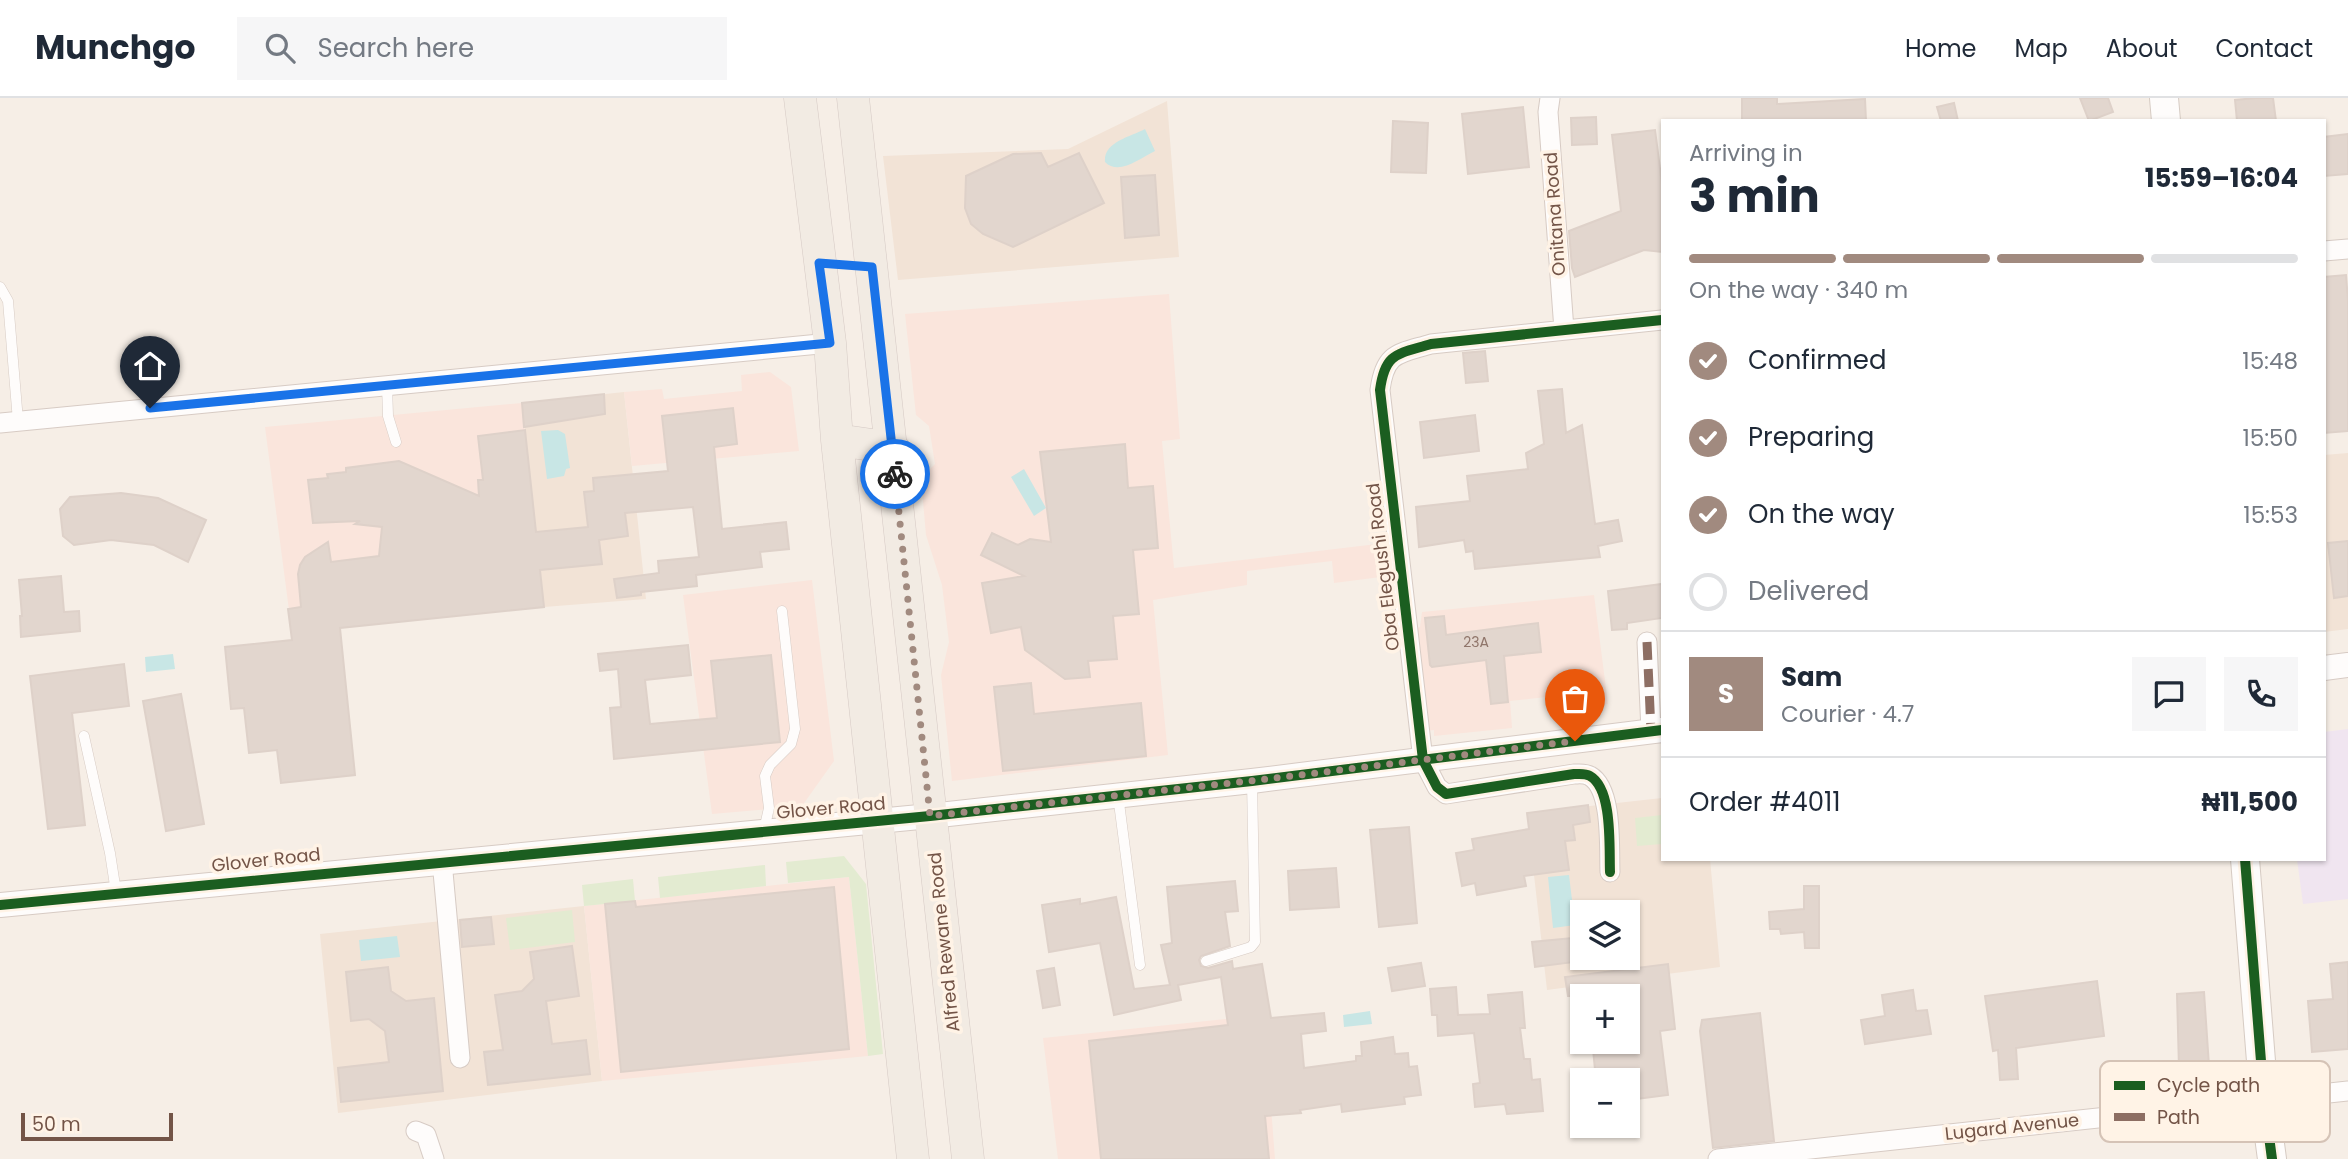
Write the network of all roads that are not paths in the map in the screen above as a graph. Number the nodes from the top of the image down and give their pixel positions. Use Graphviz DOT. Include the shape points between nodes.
graph roads {
  1 [pos="800,98"];
  2 [pos="853,98"];
  3 [pos="1550,98"];
  4 [pos="2164,98"];
  5 [pos="2166,119"];
  6 [pos="2348,248"];
  7 [pos="2326,251"];
  8 [pos="819,263"];
  9 [pos="872,267"];
  10 [pos="0,287"];
  11 [pos="1661,320"];
  12 [pos="1564,330"];
  13 [pos="830,343"];
  14 [pos="387,384"];
  15 [pos="9,422"];
  16 [pos="837,440"];
  17 [pos="396,442"];
  18 [pos="893,448"];
  19 [pos="782,611"];
  20 [pos="1647,642"];
  21 [pos="2348,665"];
  22 [pos="2326,668"];
  23 [pos="1657,731"];
  24 [pos="84,736"];
  25 [pos="1423,760"];
  26 [pos="1252,780"];
  27 [pos="1118,795"];
  28 [pos="930,816"];
  29 [pos="877,821"];
  30 [pos="764,831"];
  31 [pos="442,861"];
  32 [pos="2245,861"];
  33 [pos="1611,872"];
  34 [pos="116,892"];
  35 [pos="0,905"];
  36 [pos="1206,961"];
  37 [pos="1140,965"];
  38 [pos="460,1058"];
  39 [pos="2261,1061"];
  40 [pos="2348,1091"];
  41 [pos="2330,1093"];
  42 [pos="2100,1118"];
  43 [pos="416,1131"];
  44 [pos="1743,1158"];
  45 [pos="434,1159"];
  46 [pos="913,1159"];
  47 [pos="968,1159"];
  48 [pos="1718,1159"];
  1 -- 8 [label="main road"];
  2 -- 9 [label="main road, Alfred Rewane Road"];
  3 -- 12 [label="street, Onitana Road"];
  4 -- 5 [label="main road"];
  6 -- 7 [label="street"];
  8 -- 9 [label="main road"];
  8 -- 13 [label="main road"];
  9 -- 18 [label="main road, Alfred Rewane Road"];
  10 -- 15 [label="lane" via="8,300"];
  11 -- 12 [label="street, Oba Elegushi Road"];
  12 -- 25 [label="street, Oba Elegushi Road" via="1431,344 1398,354 1383,368 1380,390"];
  13 -- 14 [label="street"];
  13 -- 16 [label="main road"];
  14 -- 15 [label="street"];
  14 -- 17 [label="lane" via="388,416"];
  16 -- 18 [label="main road"];
  16 -- 29 [label="main road"];
  18 -- 28 [label="main road, Alfred Rewane Road"];
  19 -- 30 [label="lane" via="795,729 791,744 765,776 769,808"];
  20 -- 23 [label="street"];
  21 -- 22 [label="street"];
  23 -- 25 [label="street, Glover Road"];
  24 -- 34 [label="lane"];
  25 -- 26 [label="street, Glover Road"];
  25 -- 33 [label="street, Oba Elegushi Road" via="1437,788 1446,794 1574,774 1593,778 1607,803"];
  26 -- 27 [label="street, Glover Road"];
  26 -- 36 [label="lane" via="1255,943"];
  27 -- 28 [label="street, Glover Road"];
  27 -- 37 [label="lane"];
  28 -- 29 [label="street, Glover Road"];
  28 -- 47 [label="main road, Alfred Rewane Road"];
  29 -- 30 [label="street, Glover Road"];
  29 -- 46 [label="main road"];
  30 -- 31 [label="street, Glover Road"];
  31 -- 34 [label="street, Glover Road"];
  31 -- 38 [label="street"];
  32 -- 39 [label="main road"];
  34 -- 35 [label="street, Glover Road"];
  40 -- 41 [label="street, Lugard Avenue"];
  42 -- 44 [label="street, Lugard Avenue"];
  43 -- 45 [label="street" via="426,1135"];
  44 -- 48 [label="street, Lugard Avenue"];
}
